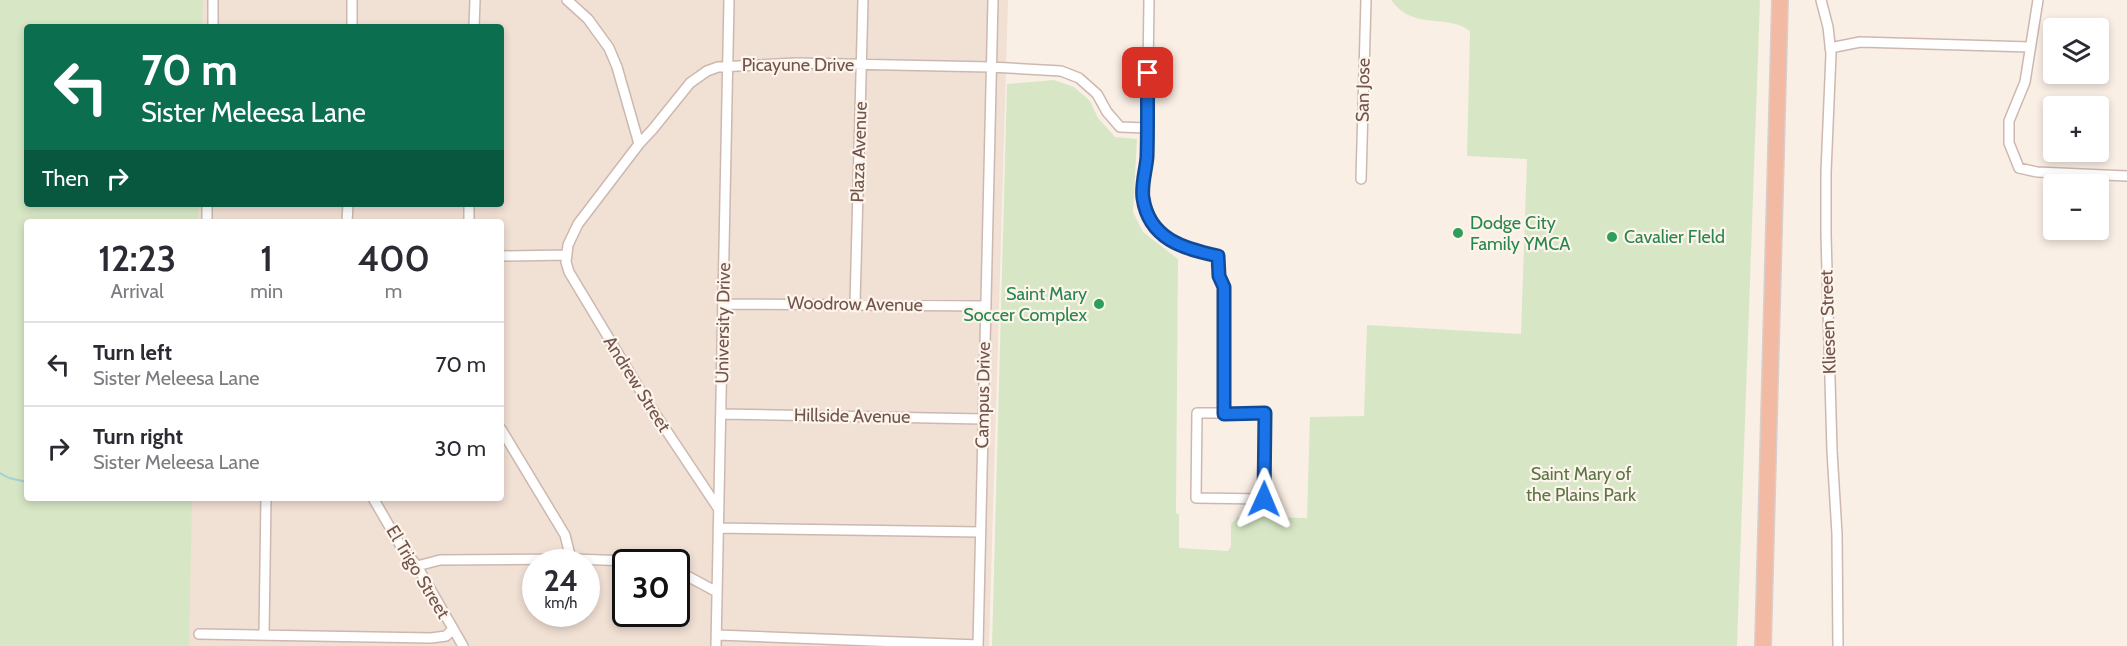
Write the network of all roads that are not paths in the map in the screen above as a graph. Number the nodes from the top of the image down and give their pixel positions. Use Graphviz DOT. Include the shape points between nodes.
graph roads {
  1 [pos="213,0"];
  2 [pos="352,0"];
  3 [pos="475,0"];
  4 [pos="567,0"];
  5 [pos="729,0"];
  6 [pos="863,0"];
  7 [pos="993,0"];
  8 [pos="1149,0"];
  9 [pos="1365,0"];
  10 [pos="1780,0"];
  11 [pos="1821,0"];
  12 [pos="2038,0"];
  13 [pos="213,24"];
  14 [pos="352,24"];
  15 [pos="474,24"];
  16 [pos="2030,47"];
  17 [pos="1830,48"];
  18 [pos="729,65"];
  19 [pos="861,65"];
  20 [pos="991,67"];
  21 [pos="1146,128"];
  22 [pos="639,144"];
  23 [pos="2127,176"];
  24 [pos="1361,179"];
  25 [pos="567,255"];
  26 [pos="504,256"];
  27 [pos="723,304"];
  28 [pos="855,304"];
  29 [pos="986,306"];
  30 [pos="721,414"];
  31 [pos="1224,414"];
  32 [pos="983,419"];
  33 [pos="504,434"];
  34 [pos="266,501"];
  35 [pos="376,501"];
  36 [pos="718,508"];
  37 [pos="718,528"];
  38 [pos="980,532"];
  39 [pos="568,549"];
  40 [pos="522,559"];
  41 [pos="417,566"];
  42 [pos="690,578"];
  43 [pos="717,592"];
  44 [pos="452,630"];
  45 [pos="198,634"];
  46 [pos="264,635"];
  47 [pos="717,635"];
  48 [pos="978,645"];
  49 [pos="463,646"];
  50 [pos="716,646"];
  51 [pos="1763,646"];
  52 [pos="1838,646"];
  1 -- 13 [label="street"];
  2 -- 14 [label="street"];
  3 -- 15 [label="street"];
  4 -- 22 [label="street" via="588,19 609,48"];
  5 -- 18 [label="street, University Drive"];
  6 -- 19 [label="street, Plaza Avenue"];
  7 -- 20 [label="street, Campus Drive"];
  8 -- 21 [label="street"];
  9 -- 24 [label="street, San Jose"];
  10 -- 51 [label="highway"];
  11 -- 17 [label="street, Kliesen Street"];
  12 -- 16 [label="street"];
  16 -- 17 [label="street" via="1860,42"];
  16 -- 23 [label="street" via="2025,82 2009,121 2009,143 2019,168"];
  17 -- 52 [label="street, Kliesen Street" via="1826,235"];
  18 -- 19 [label="street, Picayune Drive"];
  18 -- 22 [label="street, Picayune Drive" via="707,71 690,83"];
  18 -- 27 [label="street, University Drive"];
  19 -- 20 [label="street, Picayune Drive"];
  19 -- 28 [label="street, Plaza Avenue"];
  20 -- 21 [label="street, Picayune Drive" via="1070,74 1097,94 1120,127"];
  20 -- 29 [label="street, Campus Drive"];
  21 -- 31 [label="street" via="1143,198 1152,222 1166,238 1191,251 1218,256 1224,287"];
  22 -- 25 [label="street, Picayune Drive" via="578,224"];
  25 -- 26 [label="street"];
  25 -- 36 [label="street, Andrew Street" via="568,272"];
  27 -- 28 [label="street, Woodrow Avenue"];
  27 -- 30 [label="street, University Drive"];
  28 -- 29 [label="street, Woodrow Avenue"];
  29 -- 32 [label="street, Campus Drive"];
  30 -- 32 [label="street, Hillside Avenue"];
  30 -- 36 [label="street, University Drive"];
  31 -- 31 [label="street" via="1265,413 1264,499 1196,498 1197,413"];
  32 -- 38 [label="street, Campus Drive"];
  33 -- 39 [label="street" via="565,535"];
  34 -- 46 [label="street"];
  35 -- 41 [label="street, El Trigo Street"];
  36 -- 37 [label="street, University Drive"];
  37 -- 38 [label="street"];
  37 -- 43 [label="street, University Drive"];
  38 -- 48 [label="street, Campus Drive"];
  40 -- 41 [label="street" via="440,560"];
  41 -- 44 [label="street, El Trigo Street"];
  42 -- 43 [label="street"];
  43 -- 47 [label="street, University Drive"];
  44 -- 46 [label="street" via="446,636 431,638"];
  44 -- 49 [label="street, El Trigo Street"];
  45 -- 46 [label="street"];
  47 -- 48 [label="street"];
  47 -- 50 [label="street, University Drive"];
}
